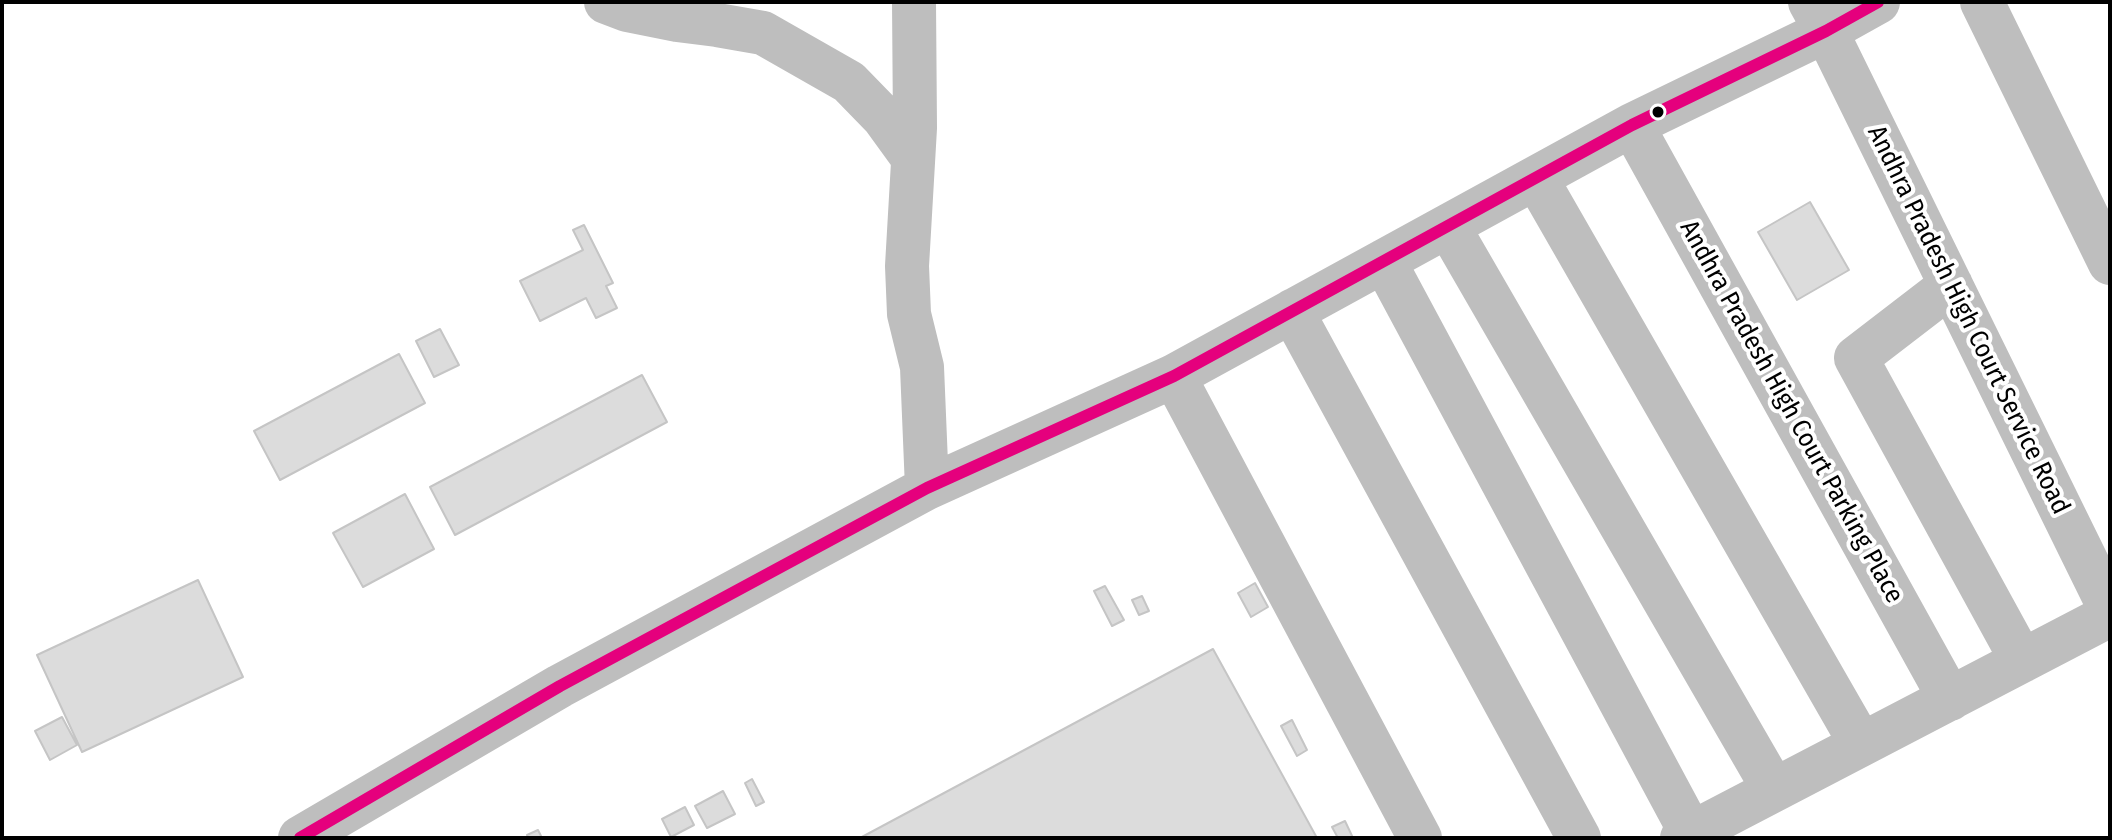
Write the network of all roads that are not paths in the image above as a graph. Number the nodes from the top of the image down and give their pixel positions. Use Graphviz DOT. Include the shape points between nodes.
graph roads {
  1 [pos="606,2"];
  2 [pos="914,2"];
  3 [pos="1878,2"];
  4 [pos="1982,2"];
  5 [pos="1818,16"];
  6 [pos="1632,125"];
  7 [pos="913,158"];
  8 [pos="1536,178"];
  9 [pos="1448,226"];
  10 [pos="1384,261"];
  11 [pos="2110,263"];
  12 [pos="1951,285"];
  13 [pos="1292,311"];
  14 [pos="1174,376"];
  15 [pos="927,488"];
  16 [pos="2110,612"];
  17 [pos="2022,661"];
  18 [pos="1950,699"];
  19 [pos="1861,744"];
  20 [pos="1774,790"];
  21 [pos="1687,836"];
  22 [pos="300,838"];
  23 [pos="1420,838"];
  24 [pos="1579,838"];
  1 -- 7 [label="street" via="763,33 849,82"];
  2 -- 7 [label="street"];
  3 -- 5 [label="street"];
  4 -- 11 [label="street"];
  5 -- 6 [label="street"];
  5 -- 12 [label="street, Andhra Pradesh High Court Service Road"];
  6 -- 8 [label="street"];
  6 -- 18 [label="street, Andhra Pradesh High Court Parking Place"];
  7 -- 15 [label="street" via="909,314 922,367"];
  8 -- 9 [label="street"];
  8 -- 19 [label="street"];
  9 -- 10 [label="street"];
  9 -- 20 [label="street"];
  10 -- 13 [label="street"];
  10 -- 21 [label="street"];
  12 -- 16 [label="street, Andhra Pradesh High Court Service Road"];
  12 -- 17 [label="street" via="1856,358"];
  13 -- 14 [label="street"];
  13 -- 24 [label="street"];
  14 -- 15 [label="street"];
  14 -- 23 [label="street"];
  15 -- 22 [label="street" via="560,686"];
  16 -- 17 [label="street"];
  17 -- 18 [label="street"];
  18 -- 19 [label="street"];
  19 -- 20 [label="street"];
  20 -- 21 [label="street"];
}
